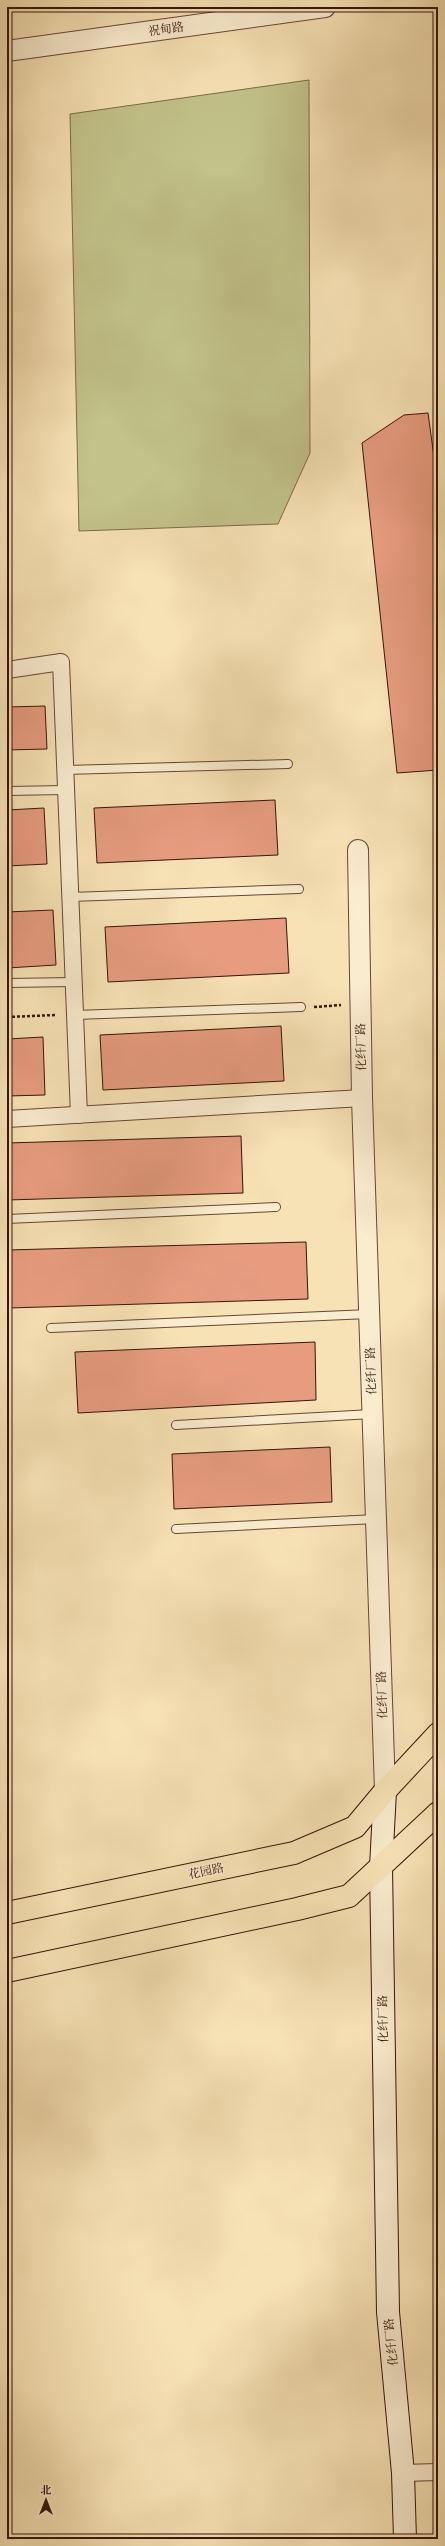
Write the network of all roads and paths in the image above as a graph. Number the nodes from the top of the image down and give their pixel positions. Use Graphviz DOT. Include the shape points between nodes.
graph roads {
  1 [pos="325,7"];
  2 [pos="7,51"];
  3 [pos="7,670"];
  4 [pos="288,764"];
  5 [pos="66,770"];
  6 [pos="66,790"];
  7 [pos="7,791"];
  8 [pos="358,850"];
  9 [pos="299,889"];
  10 [pos="70,897"];
  11 [pos="74,982"];
  12 [pos="7,984"];
  13 [pos="360,1005"];
  14 [pos="301,1007"];
  15 [pos="75,1015"];
  16 [pos="7,1017"];
  17 [pos="362,1098"];
  18 [pos="79,1115"];
  19 [pos="7,1119"];
  20 [pos="276,1207"];
  21 [pos="7,1219"];
  22 [pos="369,1314"];
  23 [pos="51,1328"];
  24 [pos="372,1414"];
  25 [pos="176,1425"];
  26 [pos="376,1519"];
  27 [pos="176,1529"];
  28 [pos="438,1734"];
  29 [pos="385,1791"];
  30 [pos="438,1812"];
  31 [pos="381,1867"];
  32 [pos="7,1913"];
  33 [pos="7,1971"];
  34 [pos="438,2472"];
  35 [pos="403,2474"];
  36 [pos="405,2539"];
  1 -- 2 [label="street, 祝甸路"];
  3 -- 5 [label="street" via="61,662"];
  4 -- 5 [label="lane"];
  5 -- 6 [label="street"];
  6 -- 7 [label="lane"];
  6 -- 10 [label="street"];
  8 -- 13 [label="street, 化纤厂路"];
  9 -- 10 [label="lane"];
  10 -- 11 [label="street"];
  11 -- 12 [label="lane"];
  11 -- 15 [label="street"];
  13 -- 14 [label="path"];
  13 -- 17 [label="street, 化纤厂路"];
  14 -- 15 [label="lane"];
  15 -- 16 [label="path"];
  15 -- 18 [label="street"];
  17 -- 18 [label="street"];
  17 -- 22 [label="street, 化纤厂路"];
  18 -- 19 [label="street"];
  20 -- 21 [label="lane"];
  22 -- 23 [label="lane"];
  22 -- 24 [label="street, 化纤厂路"];
  24 -- 25 [label="lane"];
  24 -- 26 [label="street, 化纤厂路"];
  26 -- 27 [label="lane"];
  26 -- 29 [label="street, 化纤厂路"];
  28 -- 29 [label="main road, 花园路"];
  29 -- 31 [label="main road, 化纤厂路"];
  29 -- 32 [label="main road, 花园路" via="355,1827 294,1853"];
  30 -- 31 [label="main road"];
  31 -- 33 [label="main road" via="349,1896 296,1910"];
  31 -- 35 [label="main road, 化纤厂路" via="388,2312"];
  34 -- 35 [label="street"];
  35 -- 36 [label="main road, 化纤厂路"];
}
